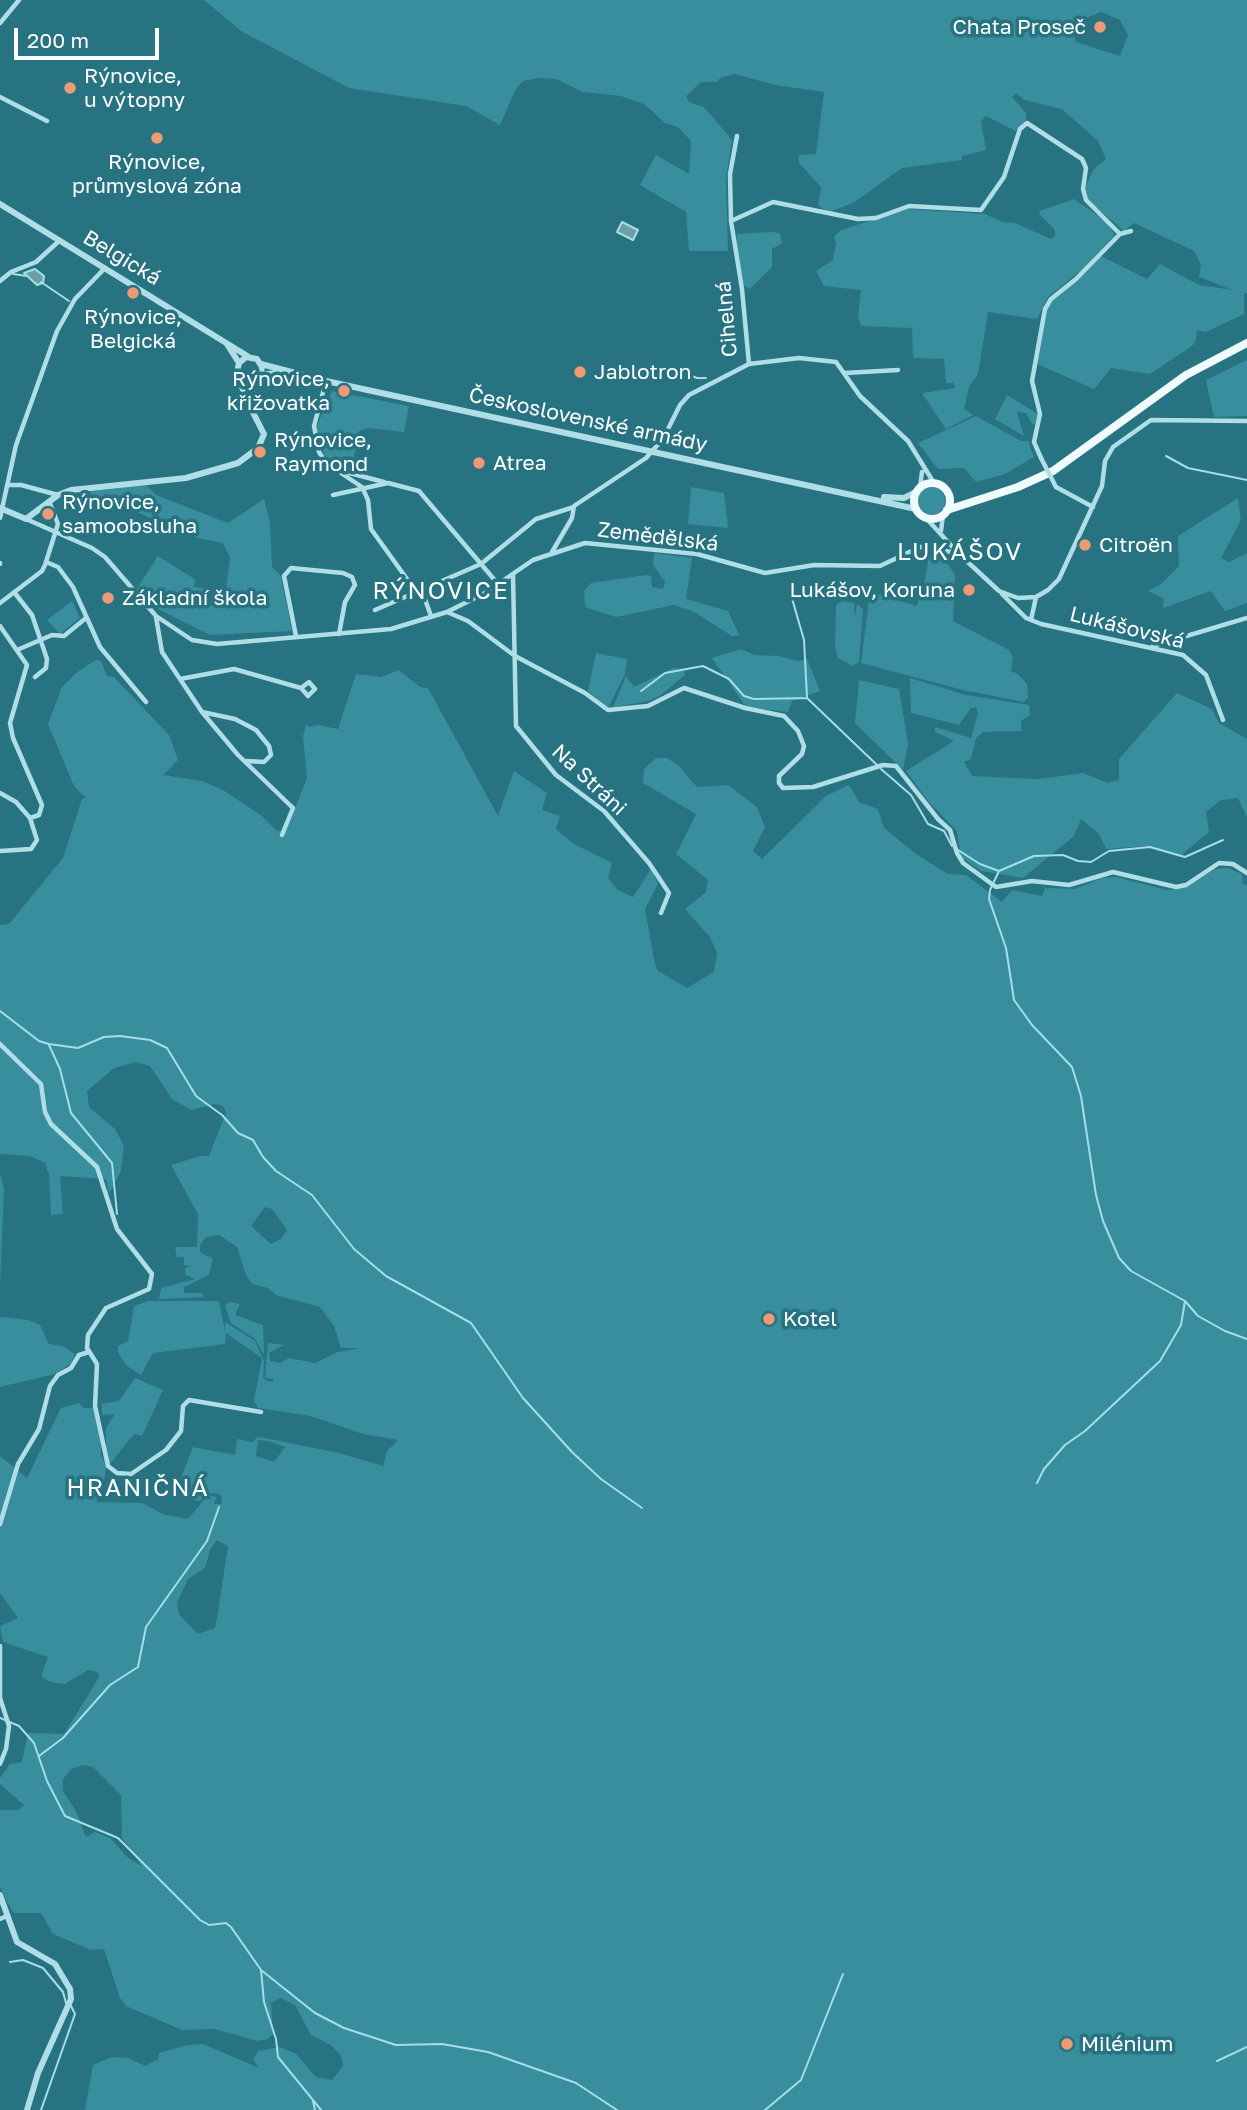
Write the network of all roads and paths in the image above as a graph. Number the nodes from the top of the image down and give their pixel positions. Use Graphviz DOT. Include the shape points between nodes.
graph roads {
  1 [pos="19,0"];
  2 [pos="0,23"];
  3 [pos="0,97"];
  4 [pos="47,121"];
  5 [pos="737,136"];
  6 [pos="0,204"];
  7 [pos="731,221"];
  8 [pos="1131,231"];
  9 [pos="1120,234"];
  10 [pos="60,240"];
  11 [pos="105,268"];
  12 [pos="0,281"];
  13 [pos="226,342"];
  14 [pos="1247,343"];
  15 [pos="254,356"];
  16 [pos="239,363"];
  17 [pos="261,364"];
  18 [pos="749,364"];
  19 [pos="898,370"];
  20 [pos="845,373"];
  21 [pos="260,376"];
  22 [pos="308,377"];
  23 [pos="242,379"];
  24 [pos="253,381"];
  25 [pos="326,382"];
  26 [pos="249,404"];
  27 [pos="1247,422"];
  28 [pos="651,451"];
  29 [pos="921,464"];
  30 [pos="331,468"];
  31 [pos="388,483"];
  32 [pos="934,483"];
  33 [pos="9,485"];
  34 [pos="362,487"];
  35 [pos="918,490"];
  36 [pos="948,494"];
  37 [pos="58,495"];
  38 [pos="333,495"];
  39 [pos="862,495"];
  40 [pos="3,496"];
  41 [pos="984,497"];
  42 [pos="49,501"];
  43 [pos="574,506"];
  44 [pos="1093,507"];
  45 [pos="2,509"];
  46 [pos="916,509"];
  47 [pos="945,512"];
  48 [pos="0,518"];
  49 [pos="926,518"];
  50 [pos="26,519"];
  51 [pos="57,532"];
  52 [pos="942,535"];
  53 [pos="551,553"];
  54 [pos="958,553"];
  55 [pos="46,562"];
  56 [pos="481,564"];
  57 [pos="513,574"];
  58 [pos="498,584"];
  59 [pos="999,591"];
  60 [pos="14,592"];
  61 [pos="419,592"];
  62 [pos="1036,597"];
  63 [pos="0,603"];
  64 [pos="375,610"];
  65 [pos="447,612"];
  66 [pos="156,616"];
  67 [pos="431,616"];
  68 [pos="86,618"];
  69 [pos="1247,618"];
  70 [pos="1031,620"];
  71 [pos="0,626"];
  72 [pos="339,634"];
  73 [pos="296,636"];
  74 [pos="40,639"];
  75 [pos="1149,646"];
  76 [pos="18,650"];
  77 [pos="515,656"];
  78 [pos="35,677"];
  79 [pos="180,679"];
  80 [pos="301,688"];
  81 [pos="146,702"];
  82 [pos="202,712"];
  83 [pos="1223,720"];
  84 [pos="245,761"];
  85 [pos="0,793"];
  86 [pos="30,818"];
  87 [pos="282,835"];
  88 [pos="0,851"];
  89 [pos="1247,873"];
  90 [pos="661,914"];
  91 [pos="0,1044"];
  92 [pos="87,1342"];
  93 [pos="89,1352"];
  94 [pos="79,1355"];
  95 [pos="261,1412"];
  96 [pos="0,1524"];
  97 [pos="0,1646"];
  98 [pos="0,1764"];
  99 [pos="0,1895"];
  100 [pos="3,1918"];
  101 [pos="27,2110"];
  1 -- 2 [label="street"];
  3 -- 4 [label="street"];
  5 -- 7 [label="street, Cihelná" via="730,174"];
  6 -- 10 [label="street, Belgická"];
  7 -- 9 [label="street" via="773,202 858,219 909,206 981,210 1004,177 1020,129 1030,123 1082,159 1086,168 1084,197"];
  7 -- 18 [label="street, Cihelná"];
  8 -- 9 [label="street"];
  9 -- 44 [label="street, bridge" via="1045,309 1032,381 1040,414 1034,442 1041,458 1056,487"];
  10 -- 11 [label="street, Belgická"];
  10 -- 12 [label="street" via="36,262"];
  11 -- 13 [label="street, Belgická"];
  11 -- 33 [label="street" via="75,299 57,331 16,444"];
  13 -- 15 [label="street, Belgická"];
  13 -- 16 [label="street, Belgická"];
  14 -- 41 [label="main road" via="1185,375 1070,462 1036,480"];
  15 -- 16 [label="street"];
  15 -- 17 [label="street"];
  16 -- 23 [label="street" via="237,372"];
  17 -- 21 [label="street"];
  17 -- 22 [label="street, Československé armády"];
  18 -- 20 [label="street" via="799,358 832,360"];
  18 -- 28 [label="street, Cihelná" via="689,395"];
  19 -- 20 [label="street"];
  20 -- 29 [label="street" via="860,396 908,441"];
  21 -- 22 [label="street, Československé armády"];
  21 -- 24 [label="street"];
  22 -- 25 [label="street, Československé armády"];
  23 -- 24 [label="street"];
  23 -- 26 [label="street"];
  24 -- 26 [label="street"];
  25 -- 28 [label="street, Československé armády"];
  25 -- 30 [label="street" via="314,426 319,452"];
  26 -- 37 [label="street" via="264,438 238,463 198,476"];
  27 -- 44 [label="street" via="1151,420 1106,457 1105,476"];
  28 -- 39 [label="street, Československé armády"];
  28 -- 43 [label="street, Cihelná"];
  29 -- 32 [label="street"];
  29 -- 35 [label="street"];
  30 -- 31 [label="street"];
  30 -- 34 [label="street"];
  31 -- 34 [label="street"];
  31 -- 56 [label="street" via="419,491"];
  32 -- 35 [label="main road, Československé armády"];
  32 -- 36 [label="main road"];
  33 -- 37 [label="street"];
  33 -- 40 [label="street"];
  34 -- 38 [label="street"];
  34 -- 61 [label="street" via="371,529"];
  35 -- 39 [label="street, Československé armády" via="897,499"];
  35 -- 46 [label="main road"];
  36 -- 41 [label="main road" via="962,499"];
  36 -- 47 [label="main road"];
  37 -- 42 [label="street"];
  39 -- 46 [label="street, Československé armády"];
  40 -- 45 [label="street"];
  41 -- 47 [label="main road"];
  42 -- 50 [label="street"];
  42 -- 51 [label="street" via="58,518"];
  43 -- 53 [label="street"];
  43 -- 56 [label="street" via="536,519"];
  44 -- 62 [label="street" via="1059,579"];
  45 -- 48 [label="street"];
  45 -- 50 [label="street"];
  46 -- 49 [label="main road, Československé armády"];
  47 -- 49 [label="main road"];
  47 -- 52 [label="street"];
  49 -- 52 [label="street, Československé armády"];
  50 -- 51 [label="street, Zemědělská"];
  51 -- 55 [label="street"];
  51 -- 66 [label="street, Zemědělská" via="105,557"];
  52 -- 54 [label="street, Československé armády"];
  53 -- 54 [label="street, Zemědělská" via="585,543 612,545 697,554 765,573 814,565 880,566 920,547"];
  53 -- 57 [label="street, Zemědělská"];
  54 -- 59 [label="street, Československé armády"];
  55 -- 60 [label="street" via="42,571"];
  55 -- 68 [label="street" via="58,567"];
  56 -- 58 [label="street"];
  56 -- 61 [label="street"];
  57 -- 58 [label="street, Zemědělská"];
  57 -- 77 [label="street, Na Stráni"];
  58 -- 65 [label="street, Zemědělská"];
  59 -- 62 [label="street" via="1018,598"];
  59 -- 70 [label="street, Lukášovská"];
  60 -- 63 [label="street"];
  60 -- 74 [label="street" via="32,615"];
  61 -- 64 [label="street"];
  61 -- 67 [label="street"];
  62 -- 70 [label="street"];
  65 -- 67 [label="street, Zemědělská"];
  65 -- 77 [label="street" via="468,621"];
  66 -- 73 [label="street, Zemědělská" via="177,632 217,644"];
  66 -- 79 [label="street" via="162,652"];
  67 -- 72 [label="street, Zemědělská" via="391,629"];
  68 -- 74 [label="street" via="62,637 54,634"];
  68 -- 81 [label="street" via="100,647"];
  69 -- 75 [label="street"];
  70 -- 75 [label="street, Lukášovská"];
  71 -- 76 [label="street"];
  72 -- 73 [label="street, Zemědělská"];
  72 -- 73 [label="street" via="345,602 355,585 352,577 291,568 284,576"];
  74 -- 76 [label="street"];
  74 -- 78 [label="street" via="47,663"];
  75 -- 83 [label="street, Lukášovská" via="1183,654 1196,663 1206,675"];
  76 -- 86 [label="street" via="27,666 10,732 42,809"];
  77 -- 89 [label="street" via="608,710 648,706 684,688 779,714 789,720 804,746 802,754 779,776 783,788 813,787 883,765 896,766 950,830 963,863 992,884 1005,887 1032,881 1069,885 1113,872 1176,887 1219,863 1233,864"];
  77 -- 90 [label="street, Na Stráni" via="516,726 556,775 604,811 649,863 668,894"];
  79 -- 80 [label="street" via="234,670"];
  79 -- 82 [label="street"];
  82 -- 84 [label="street"];
  82 -- 84 [label="street" via="235,719 256,730 271,755 264,762"];
  84 -- 87 [label="street" via="293,808"];
  85 -- 86 [label="street"];
  86 -- 88 [label="street" via="37,840 34,846"];
  91 -- 92 [label="street" via="41,1084 48,1119 93,1161 117,1228 153,1278 149,1289 106,1308"];
  92 -- 93 [label="street"];
  92 -- 94 [label="street"];
  93 -- 94 [label="street"];
  93 -- 95 [label="street" via="97,1364 95,1406 103,1453 117,1473 138,1471 173,1445 181,1431 183,1406 189,1400"];
  94 -- 96 [label="street" via="50,1386 39,1429 18,1464"];
  97 -- 98 [label="street" via="0,1699 9,1726"];
  99 -- 100 [label="street"];
  100 -- 101 [label="street" via="17,1942 55,1964 70,1989 71,1999 37,2073"];
}
